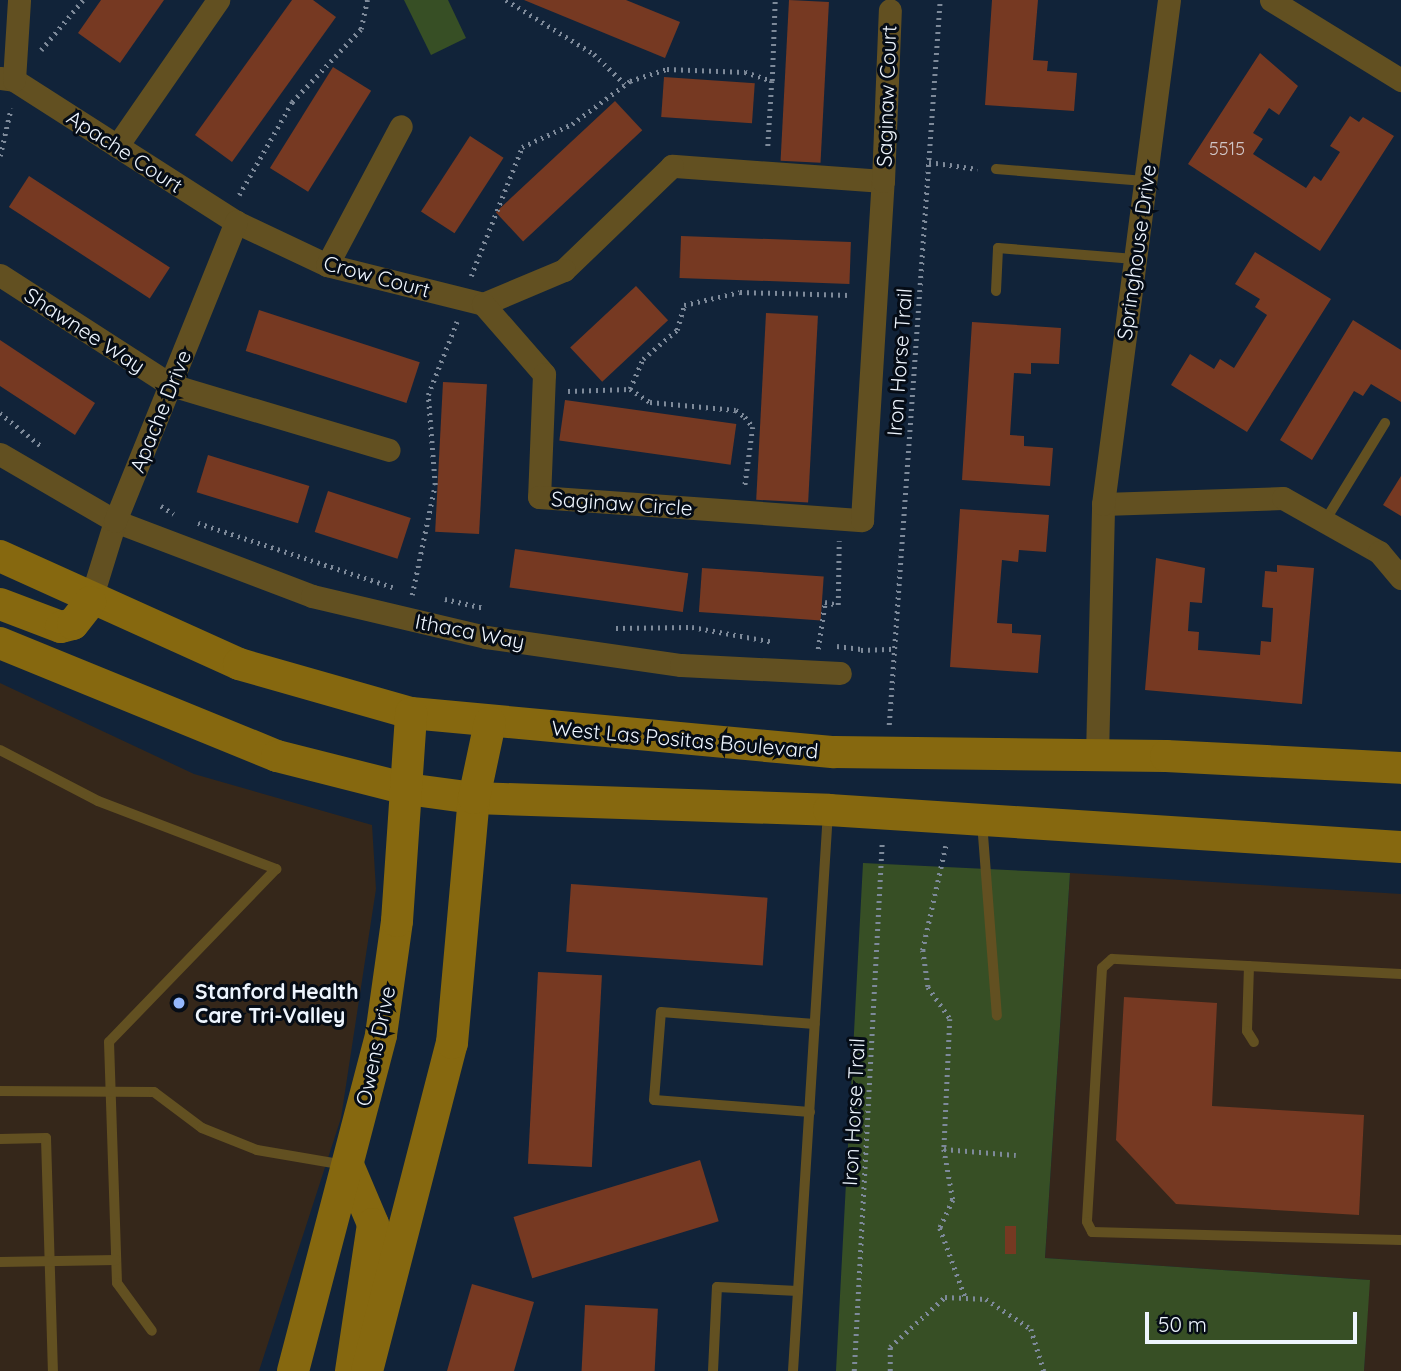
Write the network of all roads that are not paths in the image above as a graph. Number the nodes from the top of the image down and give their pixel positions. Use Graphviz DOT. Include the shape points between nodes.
graph roads {
  1 [pos="19,0"];
  2 [pos="218,0"];
  3 [pos="1169,0"];
  4 [pos="1270,0"];
  5 [pos="890,10"];
  6 [pos="7,79"];
  7 [pos="1401,80"];
  8 [pos="401,126"];
  9 [pos="117,146"];
  10 [pos="996,169"];
  11 [pos="883,181"];
  12 [pos="1145,181"];
  13 [pos="232,220"];
  14 [pos="1135,259"];
  15 [pos="327,265"];
  16 [pos="0,275"];
  17 [pos="996,291"];
  18 [pos="473,301"];
  19 [pos="171,385"];
  20 [pos="1385,423"];
  21 [pos="389,450"];
  22 [pos="0,454"];
  23 [pos="1102,504"];
  24 [pos="115,521"];
  25 [pos="1325,522"];
  26 [pos="0,556"];
  27 [pos="1401,578"];
  28 [pos="90,602"];
  29 [pos="0,604"];
  30 [pos="0,643"];
  31 [pos="822,662"];
  32 [pos="411,713"];
  33 [pos="489,723"];
  34 [pos="0,750"];
  35 [pos="1097,755"];
  36 [pos="1401,768"];
  37 [pos="407,789"];
  38 [pos="474,798"];
  39 [pos="829,810"];
  40 [pos="966,818"];
  41 [pos="1401,847"];
  42 [pos="1249,966"];
  43 [pos="1401,974"];
  44 [pos="997,1015"];
  45 [pos="815,1024"];
  46 [pos="1254,1042"];
  47 [pos="0,1091"];
  48 [pos="108,1092"];
  49 [pos="810,1112"];
  50 [pos="0,1139"];
  51 [pos="348,1165"];
  52 [pos="1401,1240"];
  53 [pos="116,1260"];
  54 [pos="50,1261"];
  55 [pos="0,1262"];
  56 [pos="799,1291"];
  57 [pos="152,1331"];
  58 [pos="53,1371"];
  59 [pos="293,1371"];
  60 [pos="351,1371"];
  61 [pos="367,1371"];
  62 [pos="713,1371"];
  63 [pos="793,1371"];
  1 -- 6 [label="street"];
  2 -- 9 [label="street"];
  3 -- 12 [label="street, Springhouse Drive"];
  4 -- 7 [label="street"];
  5 -- 11 [label="street, Saginaw Court"];
  6 -- 9 [label="street, Apache Court"];
  8 -- 15 [label="street"];
  9 -- 13 [label="street, Apache Court"];
  10 -- 12 [label="lane"];
  11 -- 18 [label="street" via="672,166 564,271"];
  11 -- 18 [label="street, Saginaw Circle" via="862,520 539,497 544,374"];
  12 -- 14 [label="street, Springhouse Drive"];
  13 -- 15 [label="street, Crow Court"];
  13 -- 19 [label="street, Apache Drive"];
  14 -- 17 [label="lane" via="998,248"];
  14 -- 23 [label="street, Springhouse Drive"];
  15 -- 18 [label="street, Crow Court"];
  16 -- 19 [label="street, Shawnee Way"];
  19 -- 21 [label="street"];
  19 -- 24 [label="street, Apache Drive"];
  20 -- 25 [label="lane"];
  22 -- 24 [label="street"];
  23 -- 25 [label="street" via="1283,498"];
  23 -- 35 [label="street, Springhouse Drive"];
  24 -- 28 [label="street, Apache Drive"];
  24 -- 31 [label="street, Ithaca Way" via="312,596 486,637 681,665"];
  25 -- 27 [label="street" via="1379,552"];
  26 -- 28 [label="main road, West Las Positas Boulevard"];
  28 -- 29 [label="main road" via="73,624 61,627"];
  28 -- 32 [label="main road, West Las Positas Boulevard" via="239,664"];
  30 -- 37 [label="main road" via="277,756"];
  32 -- 33 [label="main road, West Las Positas Boulevard"];
  32 -- 37 [label="main road, Owens Drive"];
  33 -- 35 [label="main road, West Las Positas Boulevard" via="834,752"];
  33 -- 38 [label="main road"];
  34 -- 48 [label="lane" via="98,801 276,869 109,1042"];
  35 -- 36 [label="main road, West Las Positas Boulevard"];
  37 -- 38 [label="main road"];
  37 -- 51 [label="main road, Owens Drive" via="381,1035"];
  38 -- 39 [label="main road"];
  38 -- 61 [label="main road" via="452,1042"];
  39 -- 40 [label="main road"];
  39 -- 45 [label="lane"];
  40 -- 41 [label="main road"];
  40 -- 44 [label="lane"];
  42 -- 43 [label="lane"];
  42 -- 46 [label="lane" via="1247,1031"];
  42 -- 52 [label="lane" via="1112,959 1102,968 1087,1222 1092,1232"];
  45 -- 49 [label="lane"];
  45 -- 49 [label="lane" via="661,1012 654,1100"];
  47 -- 48 [label="lane"];
  48 -- 51 [label="lane" via="154,1092 202,1128 257,1150"];
  48 -- 53 [label="lane"];
  49 -- 56 [label="lane"];
  50 -- 54 [label="lane" via="46,1138"];
  51 -- 59 [label="main road, Owens Drive"];
  51 -- 60 [label="main road" via="373,1224"];
  53 -- 54 [label="lane"];
  53 -- 57 [label="lane" via="117,1283"];
  54 -- 55 [label="lane"];
  54 -- 58 [label="lane"];
  56 -- 62 [label="lane" via="717,1287"];
  56 -- 63 [label="lane"];
}
